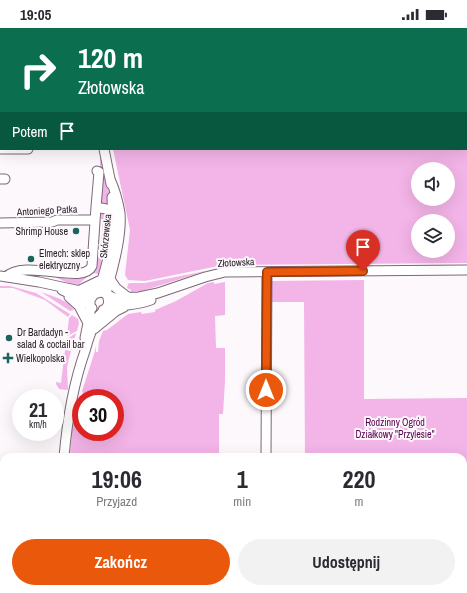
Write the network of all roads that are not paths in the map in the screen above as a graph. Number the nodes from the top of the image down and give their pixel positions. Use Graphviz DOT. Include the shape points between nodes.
graph roads {
  1 [pos="104,150"];
  2 [pos="97,171"];
  3 [pos="96,207"];
  4 [pos="116,211"];
  5 [pos="95,220"];
  6 [pos="0,223"];
  7 [pos="467,270"];
  8 [pos="267,272"];
  9 [pos="3,276"];
  10 [pos="106,279"];
  11 [pos="55,286"];
  12 [pos="87,292"];
  13 [pos="106,295"];
  14 [pos="128,302"];
  15 [pos="90,306"];
  16 [pos="104,310"];
  17 [pos="90,327"];
  18 [pos="65,453"];
  19 [pos="266,453"];
  1 -- 4 [label="street, Skórzewska"];
  2 -- 3 [label="street" via="99,172"];
  3 -- 4 [label="street"];
  3 -- 5 [label="street"];
  4 -- 10 [label="street, Skórzewska"];
  5 -- 6 [label="street, Antoniego Patka"];
  5 -- 9 [label="street" via="92,266 88,271 58,273 28,269"];
  7 -- 8 [label="street, Złotowska"];
  8 -- 14 [label="street, Złotowska" via="225,272 198,279 143,303"];
  8 -- 19 [label="street"];
  9 -- 11 [label="street, Złotowska"];
  10 -- 12 [label="street"];
  10 -- 12 [label="street, Skórzewska" via="99,288"];
  10 -- 13 [label="street, Skórzewska"];
  10 -- 14 [label="street"];
  11 -- 12 [label="street, Złotowska"];
  11 -- 15 [label="street"];
  11 -- 17 [label="street" via="77,303"];
  12 -- 13 [label="street, Złotowska" via="100,292"];
  12 -- 15 [label="street, Skórzewska"];
  13 -- 14 [label="street, Złotowska"];
  13 -- 16 [label="street, Skórzewska" via="108,304"];
  14 -- 16 [label="street, Złotowska"];
  14 -- 17 [label="street"];
  15 -- 16 [label="street" via="96,311"];
  15 -- 17 [label="street, Skórzewska"];
  16 -- 17 [label="street"];
  17 -- 18 [label="street" via="76,365"];
}
